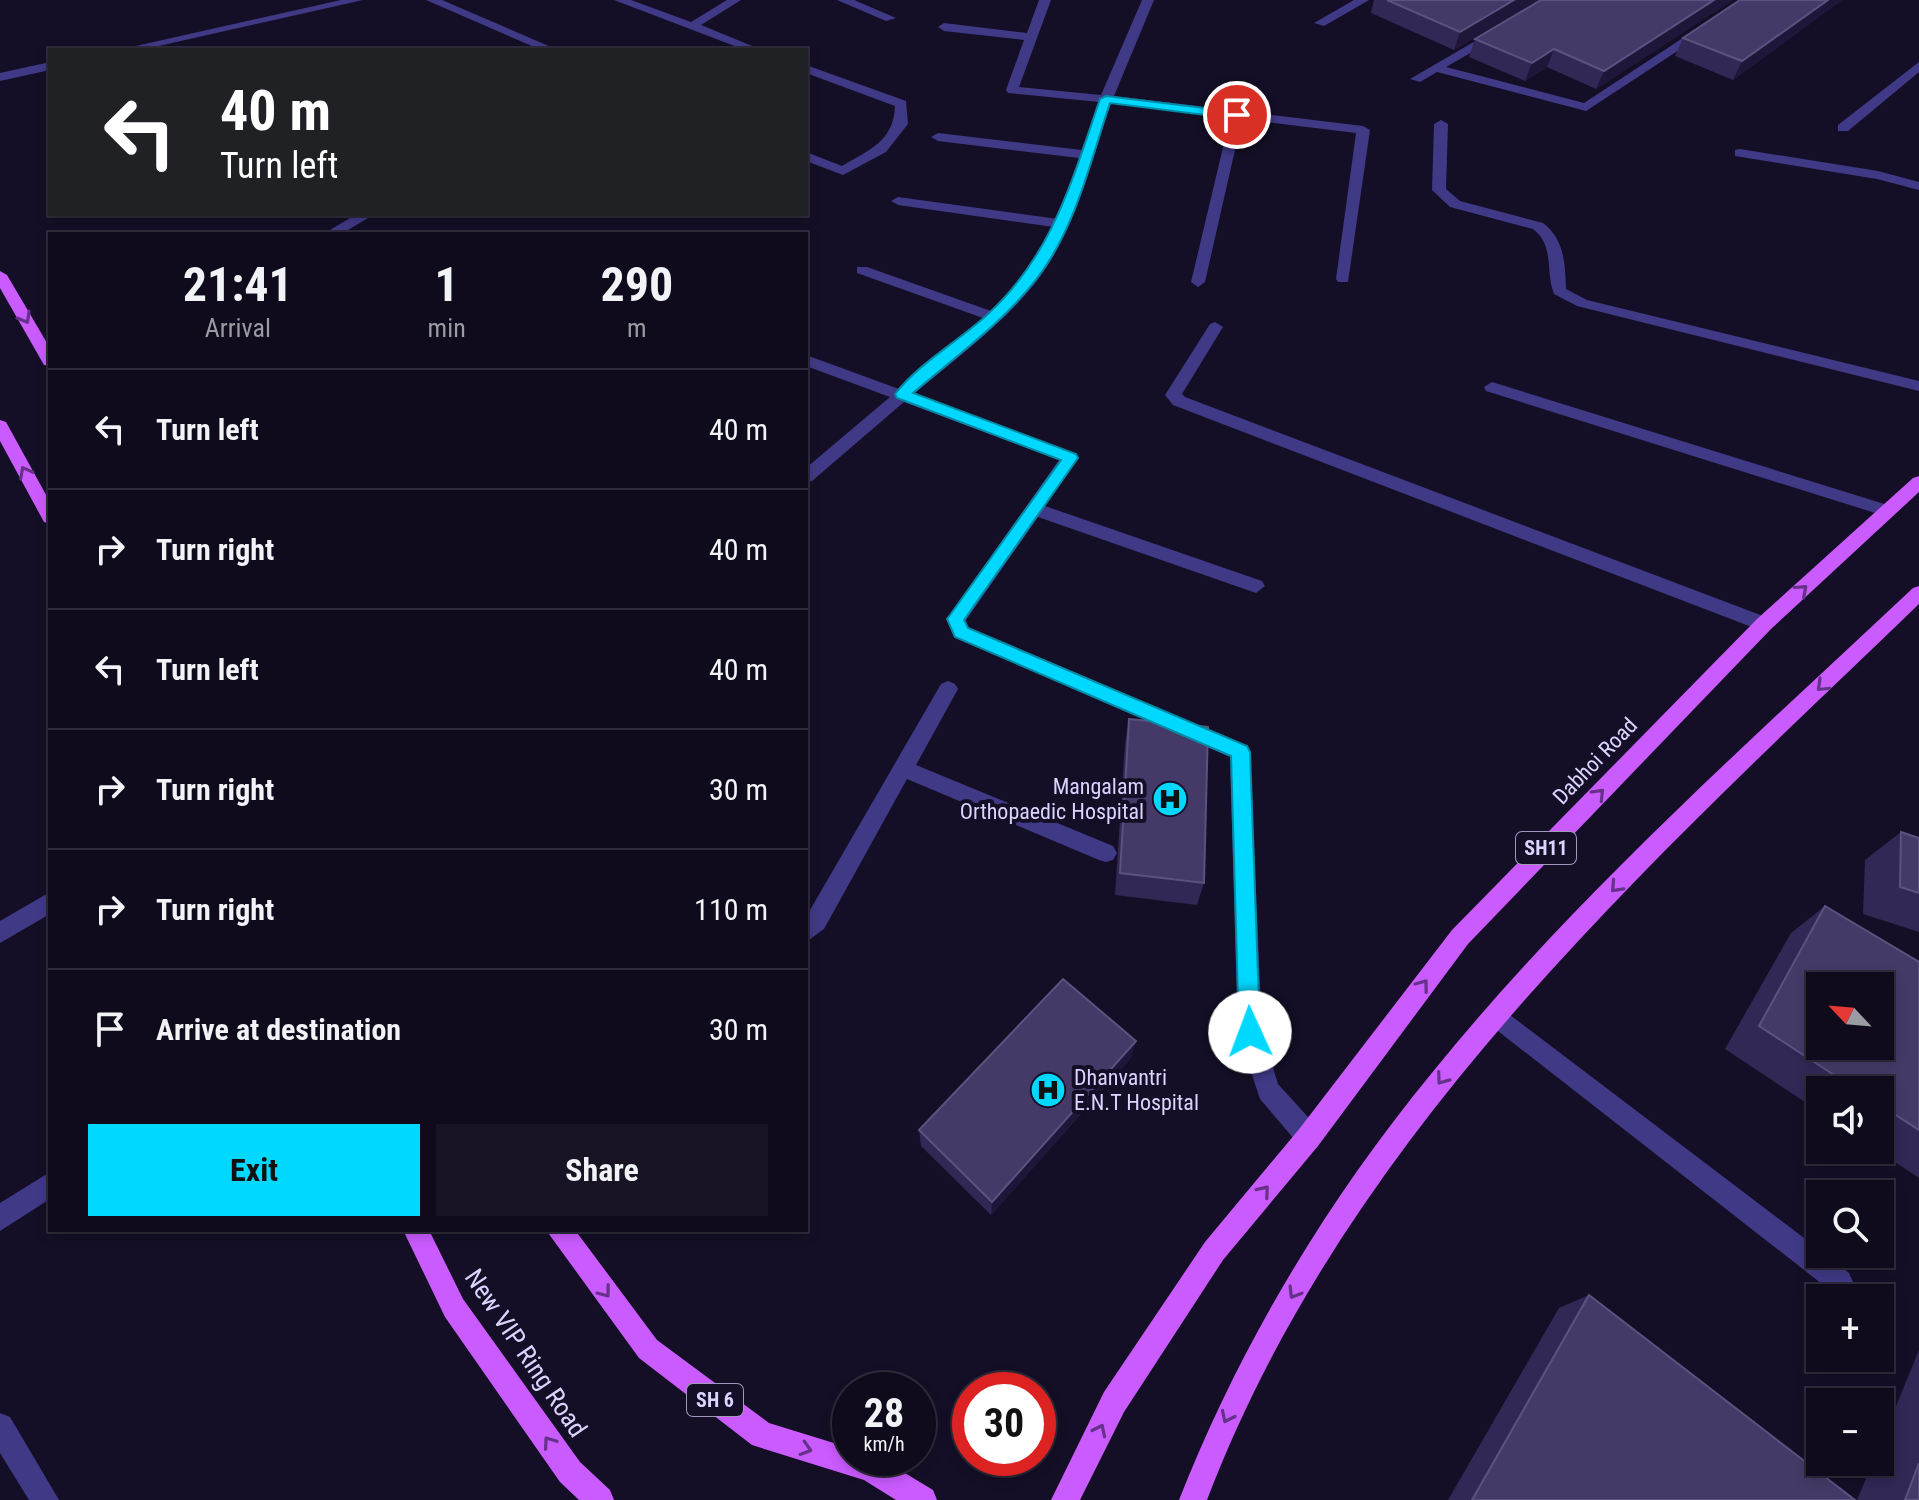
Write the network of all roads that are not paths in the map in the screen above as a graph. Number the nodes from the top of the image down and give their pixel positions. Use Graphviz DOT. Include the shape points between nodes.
graph roads {
  1 [pos="357,0"];
  2 [pos="432,0"];
  3 [pos="620,0"];
  4 [pos="735,0"];
  5 [pos="843,0"];
  6 [pos="1045,0"];
  7 [pos="1148,0"];
  8 [pos="1363,0"];
  9 [pos="890,18"];
  10 [pos="1320,23"];
  11 [pos="1513,23"];
  12 [pos="692,26"];
  13 [pos="1708,26"];
  14 [pos="944,27"];
  15 [pos="1032,37"];
  16 [pos="133,48"];
  17 [pos="547,48"];
  18 [pos="751,48"];
  19 [pos="48,66"];
  20 [pos="1919,66"];
  21 [pos="1435,68"];
  22 [pos="808,70"];
  23 [pos="0,77"];
  24 [pos="1416,79"];
  25 [pos="1106,99"];
  26 [pos="1237,115"];
  27 [pos="1441,124"];
  28 [pos="1843,128"];
  29 [pos="938,137"];
  30 [pos="1740,153"];
  31 [pos="1086,155"];
  32 [pos="808,157"];
  33 [pos="1919,186"];
  34 [pos="898,201"];
  35 [pos="364,216"];
  36 [pos="1063,224"];
  37 [pos="334,232"];
  38 [pos="862,270"];
  39 [pos="0,275"];
  40 [pos="1343,279"];
  41 [pos="1198,282"];
  42 [pos="994,317"];
  43 [pos="1215,327"];
  44 [pos="48,358"];
  45 [pos="808,361"];
  46 [pos="1919,386"];
  47 [pos="1492,387"];
  48 [pos="902,394"];
  49 [pos="0,426"];
  50 [pos="808,475"];
  51 [pos="1919,482"];
  52 [pos="1034,509"];
  53 [pos="1888,511"];
  54 [pos="48,514"];
  55 [pos="1256,586"];
  56 [pos="1919,593"];
  57 [pos="1764,624"];
  58 [pos="948,689"];
  59 [pos="904,769"];
  60 [pos="1106,853"];
  61 [pos="48,903"];
  62 [pos="808,930"];
  63 [pos="0,933"];
  64 [pos="1497,1016"];
  65 [pos="1309,1137"];
  66 [pos="48,1185"];
  67 [pos="0,1218"];
  68 [pos="417,1232"];
  69 [pos="560,1232"];
  70 [pos="1840,1282"];
  71 [pos="0,1427"];
  72 [pos="45,1500"];
  73 [pos="600,1500"];
  74 [pos="923,1500"];
  75 [pos="1065,1500"];
  76 [pos="1193,1500"];
  1 -- 16 [label="street"];
  2 -- 17 [label="street"];
  3 -- 12 [label="street"];
  4 -- 12 [label="street"];
  5 -- 9 [label="street"];
  6 -- 15 [label="street"];
  7 -- 25 [label="street"];
  8 -- 10 [label="street"];
  11 -- 21 [label="street"];
  12 -- 18 [label="street"];
  13 -- 21 [label="street" via="1586,107"];
  14 -- 15 [label="street"];
  15 -- 25 [label="street" via="1012,90"];
  19 -- 23 [label="street"];
  20 -- 28 [label="street"];
  21 -- 24 [label="street"];
  22 -- 32 [label="street" via="901,104 901,124 881,149 843,171"];
  25 -- 26 [label="street"];
  25 -- 31 [label="street"];
  26 -- 40 [label="street" via="1363,130"];
  26 -- 41 [label="street"];
  27 -- 46 [label="street" via="1439,190 1455,204 1549,232 1559,291 1566,296"];
  29 -- 31 [label="street"];
  30 -- 33 [label="street"];
  31 -- 36 [label="street"];
  34 -- 36 [label="street"];
  35 -- 37 [label="street"];
  36 -- 42 [label="street" via="1033,275"];
  38 -- 42 [label="street"];
  39 -- 44 [label="main road, one-way"];
  42 -- 48 [label="street"];
  43 -- 57 [label="street" via="1173,395 1179,401"];
  45 -- 48 [label="street"];
  47 -- 53 [label="street"];
  48 -- 50 [label="street"];
  48 -- 52 [label="street" via="1070,458"];
  54 -- 49 [label="main road, one-way"];
  51 -- 53 [label="main road, Dabhoi Road / SH11"];
  52 -- 55 [label="street"];
  52 -- 65 [label="street" via="956,626 1240,752 1250,1032 1268,1091"];
  57 -- 53 [label="main road, Dabhoi Road / SH11, one-way"];
  56 -- 64 [label="main road, one-way" via="1694,806"];
  65 -- 57 [label="main road, Dabhoi Road / SH11, one-way" via="1460,937"];
  58 -- 59 [label="street"];
  59 -- 60 [label="street"];
  59 -- 62 [label="street"];
  61 -- 63 [label="street"];
  64 -- 70 [label="street"];
  64 -- 76 [label="main road, one-way" via="1451,1067 1308,1270 1261,1347"];
  75 -- 65 [label="main road, Dabhoi Road / SH11, one-way" via="1114,1402 1214,1251"];
  66 -- 67 [label="street"];
  73 -- 68 [label="main road, New VIP Ring Road, one-way" via="570,1472 454,1308"];
  69 -- 74 [label="main road, SH 6, one-way" via="648,1349 762,1435 870,1468"];
  71 -- 72 [label="street"];
}
